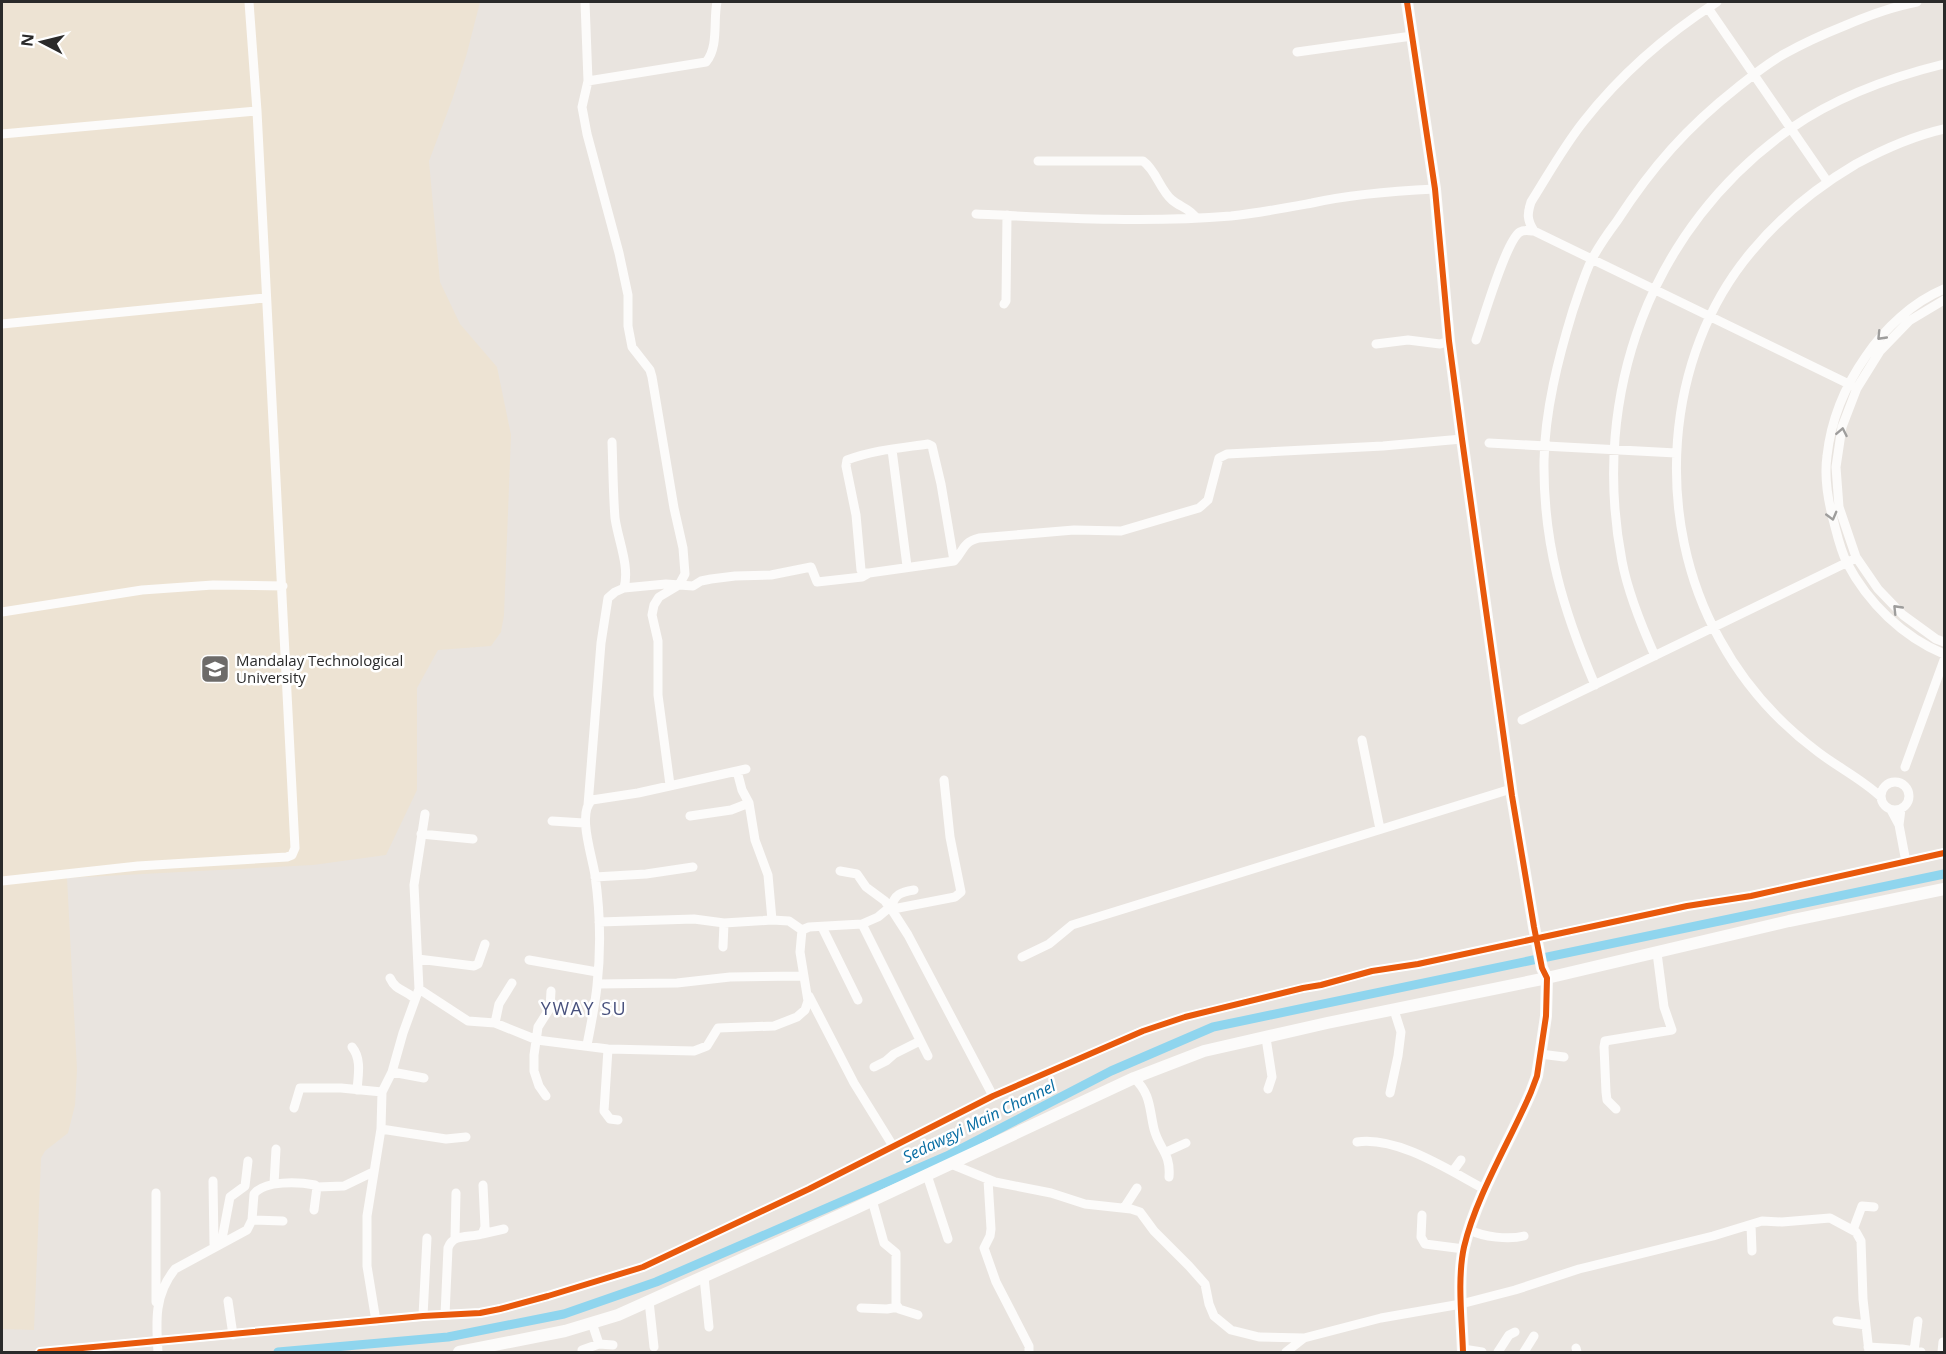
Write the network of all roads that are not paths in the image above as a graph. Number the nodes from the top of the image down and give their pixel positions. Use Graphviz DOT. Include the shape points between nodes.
graph roads {
  1 [pos="249,2"];
  2 [pos="585,2"];
  3 [pos="717,2"];
  4 [pos="1407,2"];
  5 [pos="1717,2"];
  6 [pos="1917,2"];
  7 [pos="1708,8"];
  8 [pos="1412,36"];
  9 [pos="1297,52"];
  10 [pos="1944,64"];
  11 [pos="588,81"];
  12 [pos="257,111"];
  13 [pos="1944,129"];
  14 [pos="2,134"];
  15 [pos="1038,161"];
  16 [pos="1827,181"];
  17 [pos="1435,189"];
  18 [pos="976,214"];
  19 [pos="1007,215"];
  20 [pos="1196,218"];
  21 [pos="1534,231"];
  22 [pos="1592,259"];
  23 [pos="1653,289"];
  24 [pos="1944,289"];
  25 [pos="265,298"];
  26 [pos="1944,300"];
  27 [pos="1004,304"];
  28 [pos="1710,317"];
  29 [pos="2,324"];
  30 [pos="1476,340"];
  31 [pos="1449,341"];
  32 [pos="1376,344"];
  33 [pos="1852,386"];
  34 [pos="1462,439"];
  35 [pos="612,442"];
  36 [pos="1489,443"];
  37 [pos="892,450"];
  38 [pos="1676,453"];
  39 [pos="1856,557"];
  40 [pos="954,561"];
  41 [pos="1847,562"];
  42 [pos="907,566"];
  43 [pos="869,573"];
  44 [pos="679,585"];
  45 [pos="282,586"];
  46 [pos="624,588"];
  47 [pos="2,612"];
  48 [pos="1713,626"];
  49 [pos="1944,642"];
  50 [pos="1944,654"];
  51 [pos="1655,656"];
  52 [pos="1944,660"];
  53 [pos="1595,685"];
  54 [pos="1522,720"];
  55 [pos="1362,740"];
  56 [pos="944,780"];
  57 [pos="1867,783"];
  58 [pos="1895,784"];
  59 [pos="670,785"];
  60 [pos="1511,789"];
  61 [pos="1881,797"];
  62 [pos="749,803"];
  63 [pos="588,805"];
  64 [pos="1896,809"];
  65 [pos="425,814"];
  66 [pos="690,816"];
  67 [pos="552,821"];
  68 [pos="584,823"];
  69 [pos="1380,829"];
  70 [pos="421,834"];
  71 [pos="473,839"];
  72 [pos="1944,854"];
  73 [pos="1906,862"];
  74 [pos="693,867"];
  75 [pos="840,871"];
  76 [pos="595,877"];
  77 [pos="2,880"];
  78 [pos="915,890"];
  79 [pos="1944,890"];
  80 [pos="891,908"];
  81 [pos="772,920"];
  82 [pos="599,922"];
  83 [pos="724,923"];
  84 [pos="862,924"];
  85 [pos="822,927"];
  86 [pos="802,930"];
  87 [pos="1537,942"];
  88 [pos="485,944"];
  89 [pos="723,947"];
  90 [pos="1657,953"];
  91 [pos="1022,957"];
  92 [pos="418,959"];
  93 [pos="529,960"];
  94 [pos="597,972"];
  95 [pos="1544,973"];
  96 [pos="802,976"];
  97 [pos="390,978"];
  98 [pos="512,983"];
  99 [pos="598,984"];
  100 [pos="419,989"];
  101 [pos="551,992"];
  102 [pos="807,993"];
  103 [pos="414,998"];
  104 [pos="858,1000"];
  105 [pos="1394,1010"];
  106 [pos="495,1023"];
  107 [pos="1266,1038"];
  108 [pos="537,1040"];
  109 [pos="920,1041"];
  110 [pos="587,1045"];
  111 [pos="352,1047"];
  112 [pos="608,1049"];
  113 [pos="1540,1054"];
  114 [pos="928,1056"];
  115 [pos="1564,1057"];
  116 [pos="874,1067"];
  117 [pos="392,1072"];
  118 [pos="1134,1077"];
  119 [pos="424,1078"];
  120 [pos="1268,1089"];
  121 [pos="357,1090"];
  122 [pos="382,1092"];
  123 [pos="1390,1093"];
  124 [pos="546,1096"];
  125 [pos="993,1096"];
  126 [pos="294,1108"];
  127 [pos="1616,1109"];
  128 [pos="618,1120"];
  129 [pos="381,1129"];
  130 [pos="466,1137"];
  131 [pos="1357,1142"];
  132 [pos="1186,1143"];
  133 [pos="893,1146"];
  134 [pos="276,1149"];
  135 [pos="1166,1152"];
  136 [pos="1461,1160"];
  137 [pos="248,1161"];
  138 [pos="951,1164"];
  139 [pos="373,1172"];
  140 [pos="1453,1172"];
  141 [pos="927,1175"];
  142 [pos="1169,1177"];
  143 [pos="988,1180"];
  144 [pos="213,1181"];
  145 [pos="274,1184"];
  146 [pos="483,1185"];
  147 [pos="317,1187"];
  148 [pos="1137,1188"];
  149 [pos="1485,1190"];
  150 [pos="156,1193"];
  151 [pos="456,1193"];
  152 [pos="872,1200"];
  153 [pos="1874,1207"];
  154 [pos="1124,1208"];
  155 [pos="315,1210"];
  156 [pos="1422,1215"];
  157 [pos="252,1220"];
  158 [pos="283,1221"];
  159 [pos="1751,1225"];
  160 [pos="504,1229"];
  161 [pos="1470,1230"];
  162 [pos="1853,1230"];
  163 [pos="482,1234"];
  164 [pos="1524,1236"];
  165 [pos="427,1238"];
  166 [pos="455,1238"];
  167 [pos="948,1239"];
  168 [pos="210,1248"];
  169 [pos="1464,1249"];
  170 [pos="1752,1251"];
  171 [pos="704,1277"];
  172 [pos="228,1301"];
  173 [pos="649,1301"];
  174 [pos="1461,1304"];
  175 [pos="898,1307"];
  176 [pos="861,1308"];
  177 [pos="156,1310"];
  178 [pos="445,1315"];
  179 [pos="918,1315"];
  180 [pos="423,1316"];
  181 [pos="376,1321"];
  182 [pos="1837,1321"];
  183 [pos="1918,1321"];
  184 [pos="592,1323"];
  185 [pos="1866,1325"];
  186 [pos="709,1327"];
  187 [pos="1515,1332"];
  188 [pos="233,1335"];
  189 [pos="1534,1336"];
  190 [pos="1304,1338"];
  191 [pos="1943,1342"];
  192 [pos="599,1344"];
  193 [pos="613,1345"];
  194 [pos="654,1347"];
  195 [pos="158,1348"];
  196 [pos="582,1350"];
  197 [pos="1868,1350"];
  198 [pos="1463,1351"];
  199 [pos="1917,1352"];
  200 [pos="40,1353"];
  201 [pos="459,1353"];
  202 [pos="1029,1353"];
  203 [pos="1286,1353"];
  204 [pos="1482,1353"];
  205 [pos="1498,1353"];
  206 [pos="1524,1353"];
  207 [pos="1942,1353"];
  1 -- 12 [label="street"];
  2 -- 11 [label="street"];
  3 -- 11 [label="street" via="713,47 706,62"];
  4 -- 8 [label="street"];
  5 -- 7 [label="street"];
  6 -- 22 [label="street" via="1870,15 1825,34 1784,53 1750,77 1688,129 1659,162"];
  7 -- 16 [label="street"];
  7 -- 21 [label="street" via="1640,60 1584,121 1531,202 1527,214"];
  8 -- 9 [label="street"];
  8 -- 17 [label="street"];
  10 -- 23 [label="street" via="1875,86 1831,106 1773,142 1717,195 1688,232"];
  11 -- 44 [label="street" via="582,107 620,253 632,347 650,370 657,403 683,548 685,574"];
  12 -- 14 [label="street"];
  12 -- 25 [label="street"];
  13 -- 16 [label="street" via="1883,149"];
  15 -- 20 [label="street" via="1143,161 1172,200"];
  16 -- 28 [label="street" via="1751,252"];
  17 -- 20 [label="street"];
  17 -- 31 [label="street"];
  18 -- 19 [label="street"];
  19 -- 20 [label="street"];
  19 -- 27 [label="street"];
  21 -- 22 [label="street"];
  21 -- 30 [label="street" via="1519,232 1514,238"];
  22 -- 23 [label="street"];
  22 -- 53 [label="street" via="1559,358 1544,460 1550,546 1560,594"];
  23 -- 28 [label="street"];
  23 -- 51 [label="street" via="1622,382 1613,450 1622,563"];
  24 -- 33 [label="street, one-way" via="1902,315 1876,341"];
  25 -- 29 [label="street"];
  25 -- 45 [label="street"];
  26 -- 33 [label="street" via="1909,321"];
  28 -- 33 [label="street"];
  28 -- 38 [label="street" via="1687,380"];
  31 -- 32 [label="street"];
  31 -- 34 [label="street"];
  39 -- 33 [label="street, one-way" via="1839,507 1836,467"];
  33 -- 41 [label="street, one-way" via="1839,402 1826,458 1828,500"];
  34 -- 40 [label="street" via="1227,454 1219,458 1208,500 1199,508 1121,531 1074,530 979,538 967,542"];
  34 -- 60 [label="street"];
  35 -- 46 [label="street" via="615,519"];
  36 -- 38 [label="street"];
  37 -- 40 [label="street" via="932,446"];
  37 -- 42 [label="street"];
  37 -- 43 [label="street" via="865,453 846,462 861,570"];
  38 -- 48 [label="street" via="1677,498 1690,570"];
  39 -- 41 [label="street"];
  49 -- 39 [label="street, one-way" via="1903,615 1878,589"];
  40 -- 42 [label="street"];
  41 -- 48 [label="street"];
  41 -- 50 [label="street" via="1880,609 1903,631"];
  42 -- 43 [label="street"];
  43 -- 44 [label="street" via="817,582 812,567"];
  44 -- 46 [label="street"];
  44 -- 59 [label="street" via="659,597 652,615 658,640 658,695"];
  45 -- 47 [label="street" via="142,590"];
  45 -- 77 [label="street" via="296,848 292,855"];
  46 -- 63 [label="street" via="608,598"];
  48 -- 51 [label="street"];
  48 -- 57 [label="street" via="1749,685 1784,723 1836,765"];
  51 -- 53 [label="street"];
  52 -- 58 [label="street" via="1905,767"];
  53 -- 54 [label="street"];
  55 -- 69 [label="street"];
  56 -- 80 [label="street" via="961,892 955,897"];
  57 -- 58 [label="street"];
  57 -- 61 [label="street"];
  58 -- 61 [label="street"];
  58 -- 64 [label="street" via="1908,791 1909,799"];
  59 -- 62 [label="street" via="742,770 742,790"];
  59 -- 63 [label="street" via="592,800"];
  60 -- 69 [label="street"];
  60 -- 87 [label="street"];
  61 -- 64 [label="street" via="1883,804"];
  62 -- 66 [label="street"];
  62 -- 81 [label="street" via="755,840 768,875"];
  63 -- 68 [label="street"];
  64 -- 73 [label="street"];
  65 -- 70 [label="street"];
  67 -- 68 [label="street"];
  68 -- 76 [label="street"];
  69 -- 91 [label="street" via="1072,925 1049,944"];
  70 -- 71 [label="street"];
  70 -- 92 [label="street" via="414,885"];
  72 -- 73 [label="street"];
  73 -- 87 [label="street" via="1687,906"];
  74 -- 76 [label="street"];
  75 -- 80 [label="street" via="857,874"];
  76 -- 82 [label="street"];
  78 -- 80 [label="street" via="897,894"];
  79 -- 90 [label="street"];
  80 -- 84 [label="street"];
  80 -- 125 [label="street"];
  81 -- 83 [label="street"];
  81 -- 86 [label="street" via="789,921"];
  82 -- 83 [label="street" via="694,919"];
  82 -- 94 [label="street"];
  83 -- 89 [label="street"];
  84 -- 85 [label="street"];
  84 -- 109 [label="street"];
  85 -- 86 [label="street"];
  85 -- 104 [label="street"];
  86 -- 96 [label="street"];
  87 -- 95 [label="street"];
  87 -- 125 [label="street" via="1372,971 1185,1017 1143,1031"];
  88 -- 92 [label="street" via="474,966"];
  90 -- 95 [label="street"];
  90 -- 127 [label="street" via="1664,1007 1672,1030 1605,1041 1606,1092"];
  92 -- 100 [label="street"];
  93 -- 94 [label="street"];
  94 -- 99 [label="street"];
  95 -- 105 [label="street"];
  95 -- 113 [label="street" via="1546,1016"];
  96 -- 99 [label="street"];
  96 -- 102 [label="street"];
  97 -- 103 [label="street" via="394,986"];
  98 -- 106 [label="street" via="499,1004"];
  99 -- 110 [label="street"];
  100 -- 103 [label="street"];
  100 -- 106 [label="street" via="465,1019"];
  101 -- 108 [label="street" via="550,1008 538,1027"];
  102 -- 112 [label="street" via="808,1006 797,1017 774,1026 718,1028 707,1046 694,1051"];
  102 -- 133 [label="street" via="854,1083"];
  103 -- 117 [label="street"];
  105 -- 107 [label="street"];
  105 -- 123 [label="street" via="1401,1032"];
  106 -- 108 [label="street"];
  107 -- 118 [label="street" via="1204,1051"];
  107 -- 120 [label="street" via="1272,1073"];
  108 -- 110 [label="street"];
  108 -- 124 [label="street" via="534,1071"];
  109 -- 114 [label="street"];
  109 -- 116 [label="street"];
  110 -- 112 [label="street"];
  111 -- 121 [label="street" via="357,1052 359,1067"];
  112 -- 128 [label="street" via="603,1112"];
  113 -- 115 [label="street"];
  113 -- 149 [label="street" via="1532,1092"];
  117 -- 119 [label="street"];
  117 -- 122 [label="street"];
  118 -- 135 [label="street" via="1149,1102 1158,1141"];
  118 -- 138 [label="street"];
  121 -- 122 [label="street"];
  121 -- 126 [label="street" via="300,1088"];
  122 -- 129 [label="street"];
  125 -- 133 [label="street"];
  129 -- 130 [label="street"];
  129 -- 139 [label="street"];
  131 -- 140 [label="street" via="1404,1149"];
  132 -- 135 [label="street"];
  133 -- 178 [label="street" via="644,1267 500,1309"];
  134 -- 145 [label="street"];
  135 -- 142 [label="street"];
  136 -- 140 [label="street"];
  137 -- 168 [label="street" via="245,1186 230,1197 222,1239"];
  138 -- 141 [label="street"];
  138 -- 143 [label="street"];
  139 -- 147 [label="street" via="344,1186"];
  139 -- 181 [label="street" via="367,1216 367,1266"];
  140 -- 149 [label="street"];
  141 -- 152 [label="street"];
  141 -- 167 [label="street"];
  143 -- 154 [label="street" via="1085,1204"];
  143 -- 202 [label="street" via="991,1229 984,1248"];
  144 -- 168 [label="street"];
  145 -- 147 [label="street"];
  145 -- 157 [label="street" via="254,1194"];
  146 -- 163 [label="street"];
  147 -- 155 [label="street"];
  148 -- 154 [label="street"];
  149 -- 161 [label="street"];
  150 -- 177 [label="street"];
  151 -- 166 [label="street"];
  152 -- 171 [label="street"];
  152 -- 175 [label="street" via="884,1243 896,1253"];
  153 -- 162 [label="street" via="1862,1206"];
  154 -- 190 [label="street" via="1140,1212 1197,1274 1205,1284 1214,1316 1223,1325 1259,1337"];
  156 -- 169 [label="street" via="1421,1237 1425,1244"];
  157 -- 158 [label="street"];
  157 -- 168 [label="street" via="247,1230"];
  159 -- 162 [label="street" via="1762,1221 1830,1218"];
  159 -- 170 [label="street"];
  159 -- 174 [label="street"];
  160 -- 163 [label="street"];
  161 -- 164 [label="street"];
  161 -- 169 [label="street"];
  162 -- 185 [label="street" via="1860,1237 1863,1252"];
  163 -- 166 [label="street"];
  165 -- 180 [label="street"];
  166 -- 178 [label="street" via="448,1248"];
  168 -- 177 [label="street" via="168,1277"];
  169 -- 174 [label="street"];
  171 -- 173 [label="street"];
  171 -- 186 [label="street"];
  172 -- 188 [label="street"];
  173 -- 184 [label="street"];
  173 -- 194 [label="street"];
  174 -- 190 [label="street" via="1381,1318"];
  174 -- 198 [label="street"];
  175 -- 176 [label="street"];
  175 -- 179 [label="street"];
  177 -- 195 [label="street"];
  178 -- 180 [label="street"];
  180 -- 181 [label="street"];
  181 -- 188 [label="street"];
  182 -- 185 [label="street"];
  183 -- 199 [label="street"];
  184 -- 192 [label="street"];
  184 -- 201 [label="street"];
  185 -- 197 [label="street"];
  187 -- 205 [label="street"];
  188 -- 195 [label="street"];
  189 -- 206 [label="street"];
  190 -- 203 [label="street"];
  191 -- 207 [label="street"];
  192 -- 193 [label="street"];
  192 -- 196 [label="street"];
  195 -- 200 [label="street"];
  197 -- 199 [label="street"];
  198 -- 204 [label="street"];
}
